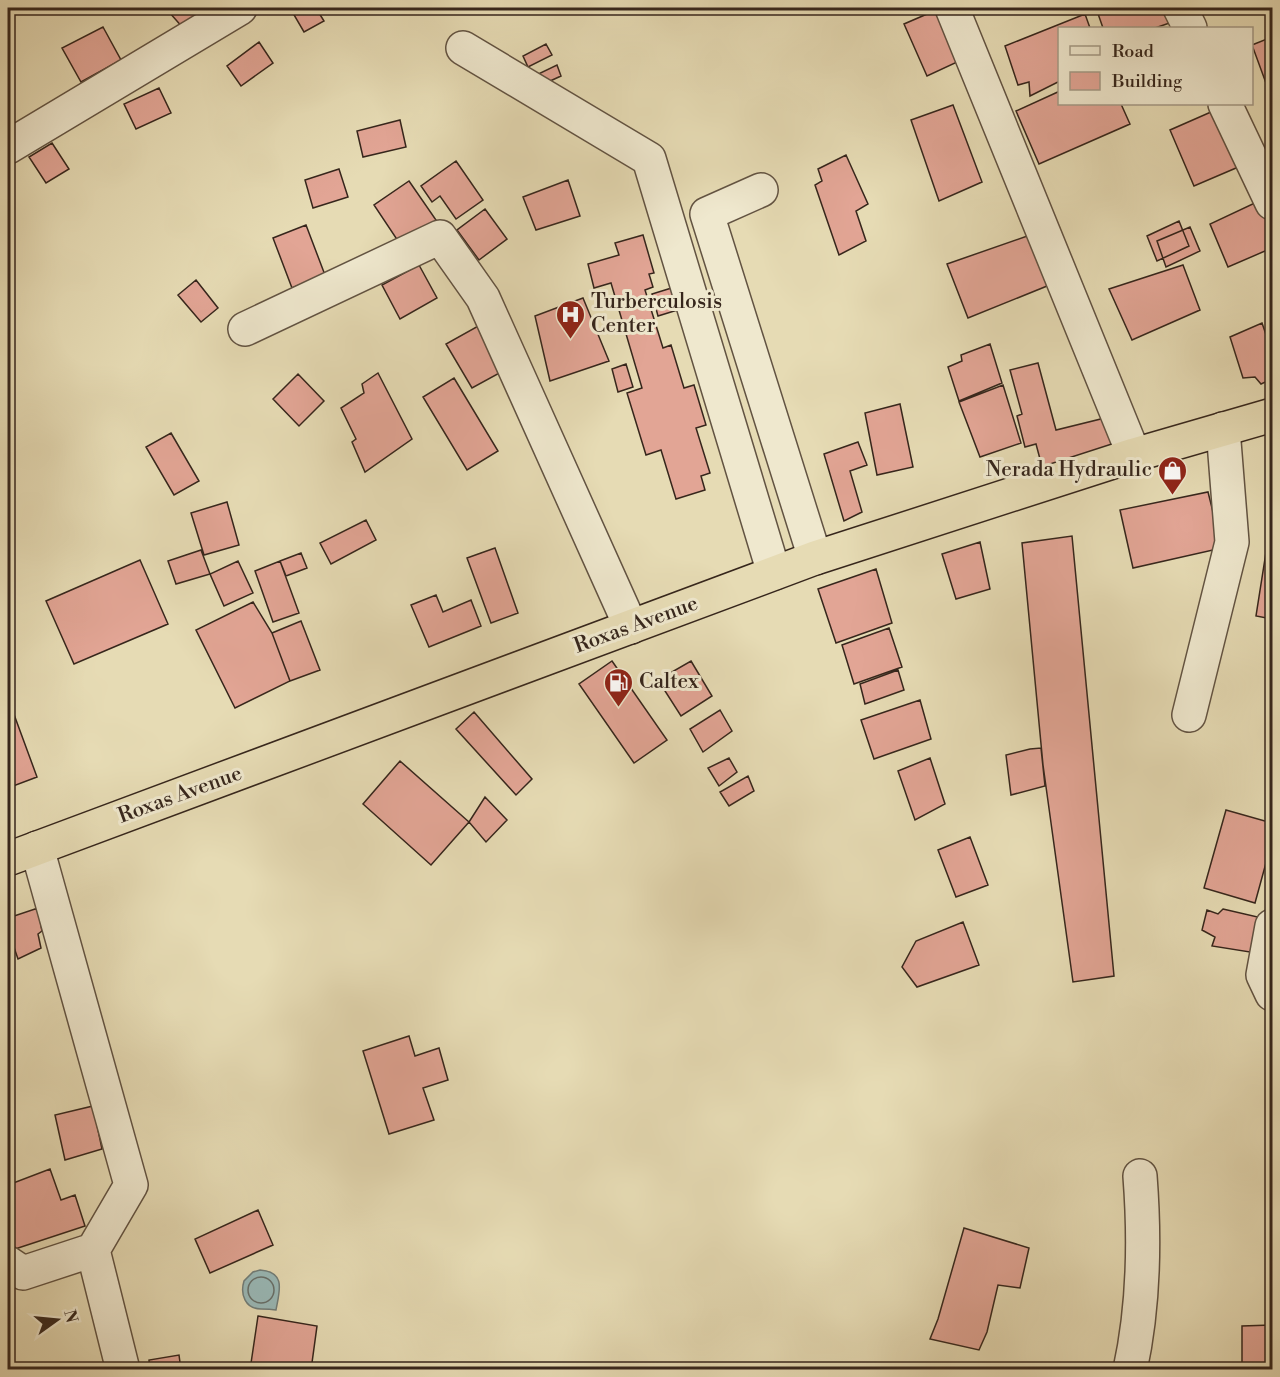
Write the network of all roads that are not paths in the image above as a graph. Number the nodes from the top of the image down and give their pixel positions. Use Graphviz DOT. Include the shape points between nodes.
graph roads {
  1 [pos="240,8"];
  2 [pos="952,8"];
  3 [pos="1180,8"];
  4 [pos="1190,27"];
  5 [pos="463,48"];
  6 [pos="1225,105"];
  7 [pos="8,147"];
  8 [pos="761,190"];
  9 [pos="1272,203"];
  10 [pos="245,329"];
  11 [pos="1272,415"];
  12 [pos="1223,429"];
  13 [pos="1134,455"];
  14 [pos="815,558"];
  15 [pos="774,573"];
  16 [pos="631,627"];
  17 [pos="1189,715"];
  18 [pos="22,853"];
  19 [pos="1272,926"];
  20 [pos="1272,994"];
  21 [pos="1140,1176"];
  22 [pos="93,1250"];
  23 [pos="8,1263"];
  24 [pos="123,1370"];
  25 [pos="1130,1370"];
  1 -- 7 [label="street"];
  2 -- 13 [label="street"];
  3 -- 4 [label="street"];
  5 -- 15 [label="street" via="649,159"];
  6 -- 9 [label="street"];
  8 -- 14 [label="street" via="707,214"];
  10 -- 16 [label="street" via="440,237 483,298"];
  11 -- 12 [label="highway, Roxas Avenue"];
  12 -- 13 [label="highway, Roxas Avenue"];
  12 -- 17 [label="street" via="1232,542"];
  13 -- 14 [label="highway, Roxas Avenue"];
  14 -- 15 [label="highway, Roxas Avenue"];
  15 -- 16 [label="highway, Roxas Avenue"];
  16 -- 18 [label="highway, Roxas Avenue"];
  18 -- 22 [label="street" via="131,1185"];
  19 -- 20 [label="street" via="1263,975"];
  21 -- 25 [label="street" via="1144,1227 1138,1332"];
  22 -- 23 [label="street" via="23,1273"];
  22 -- 24 [label="street"];
}
